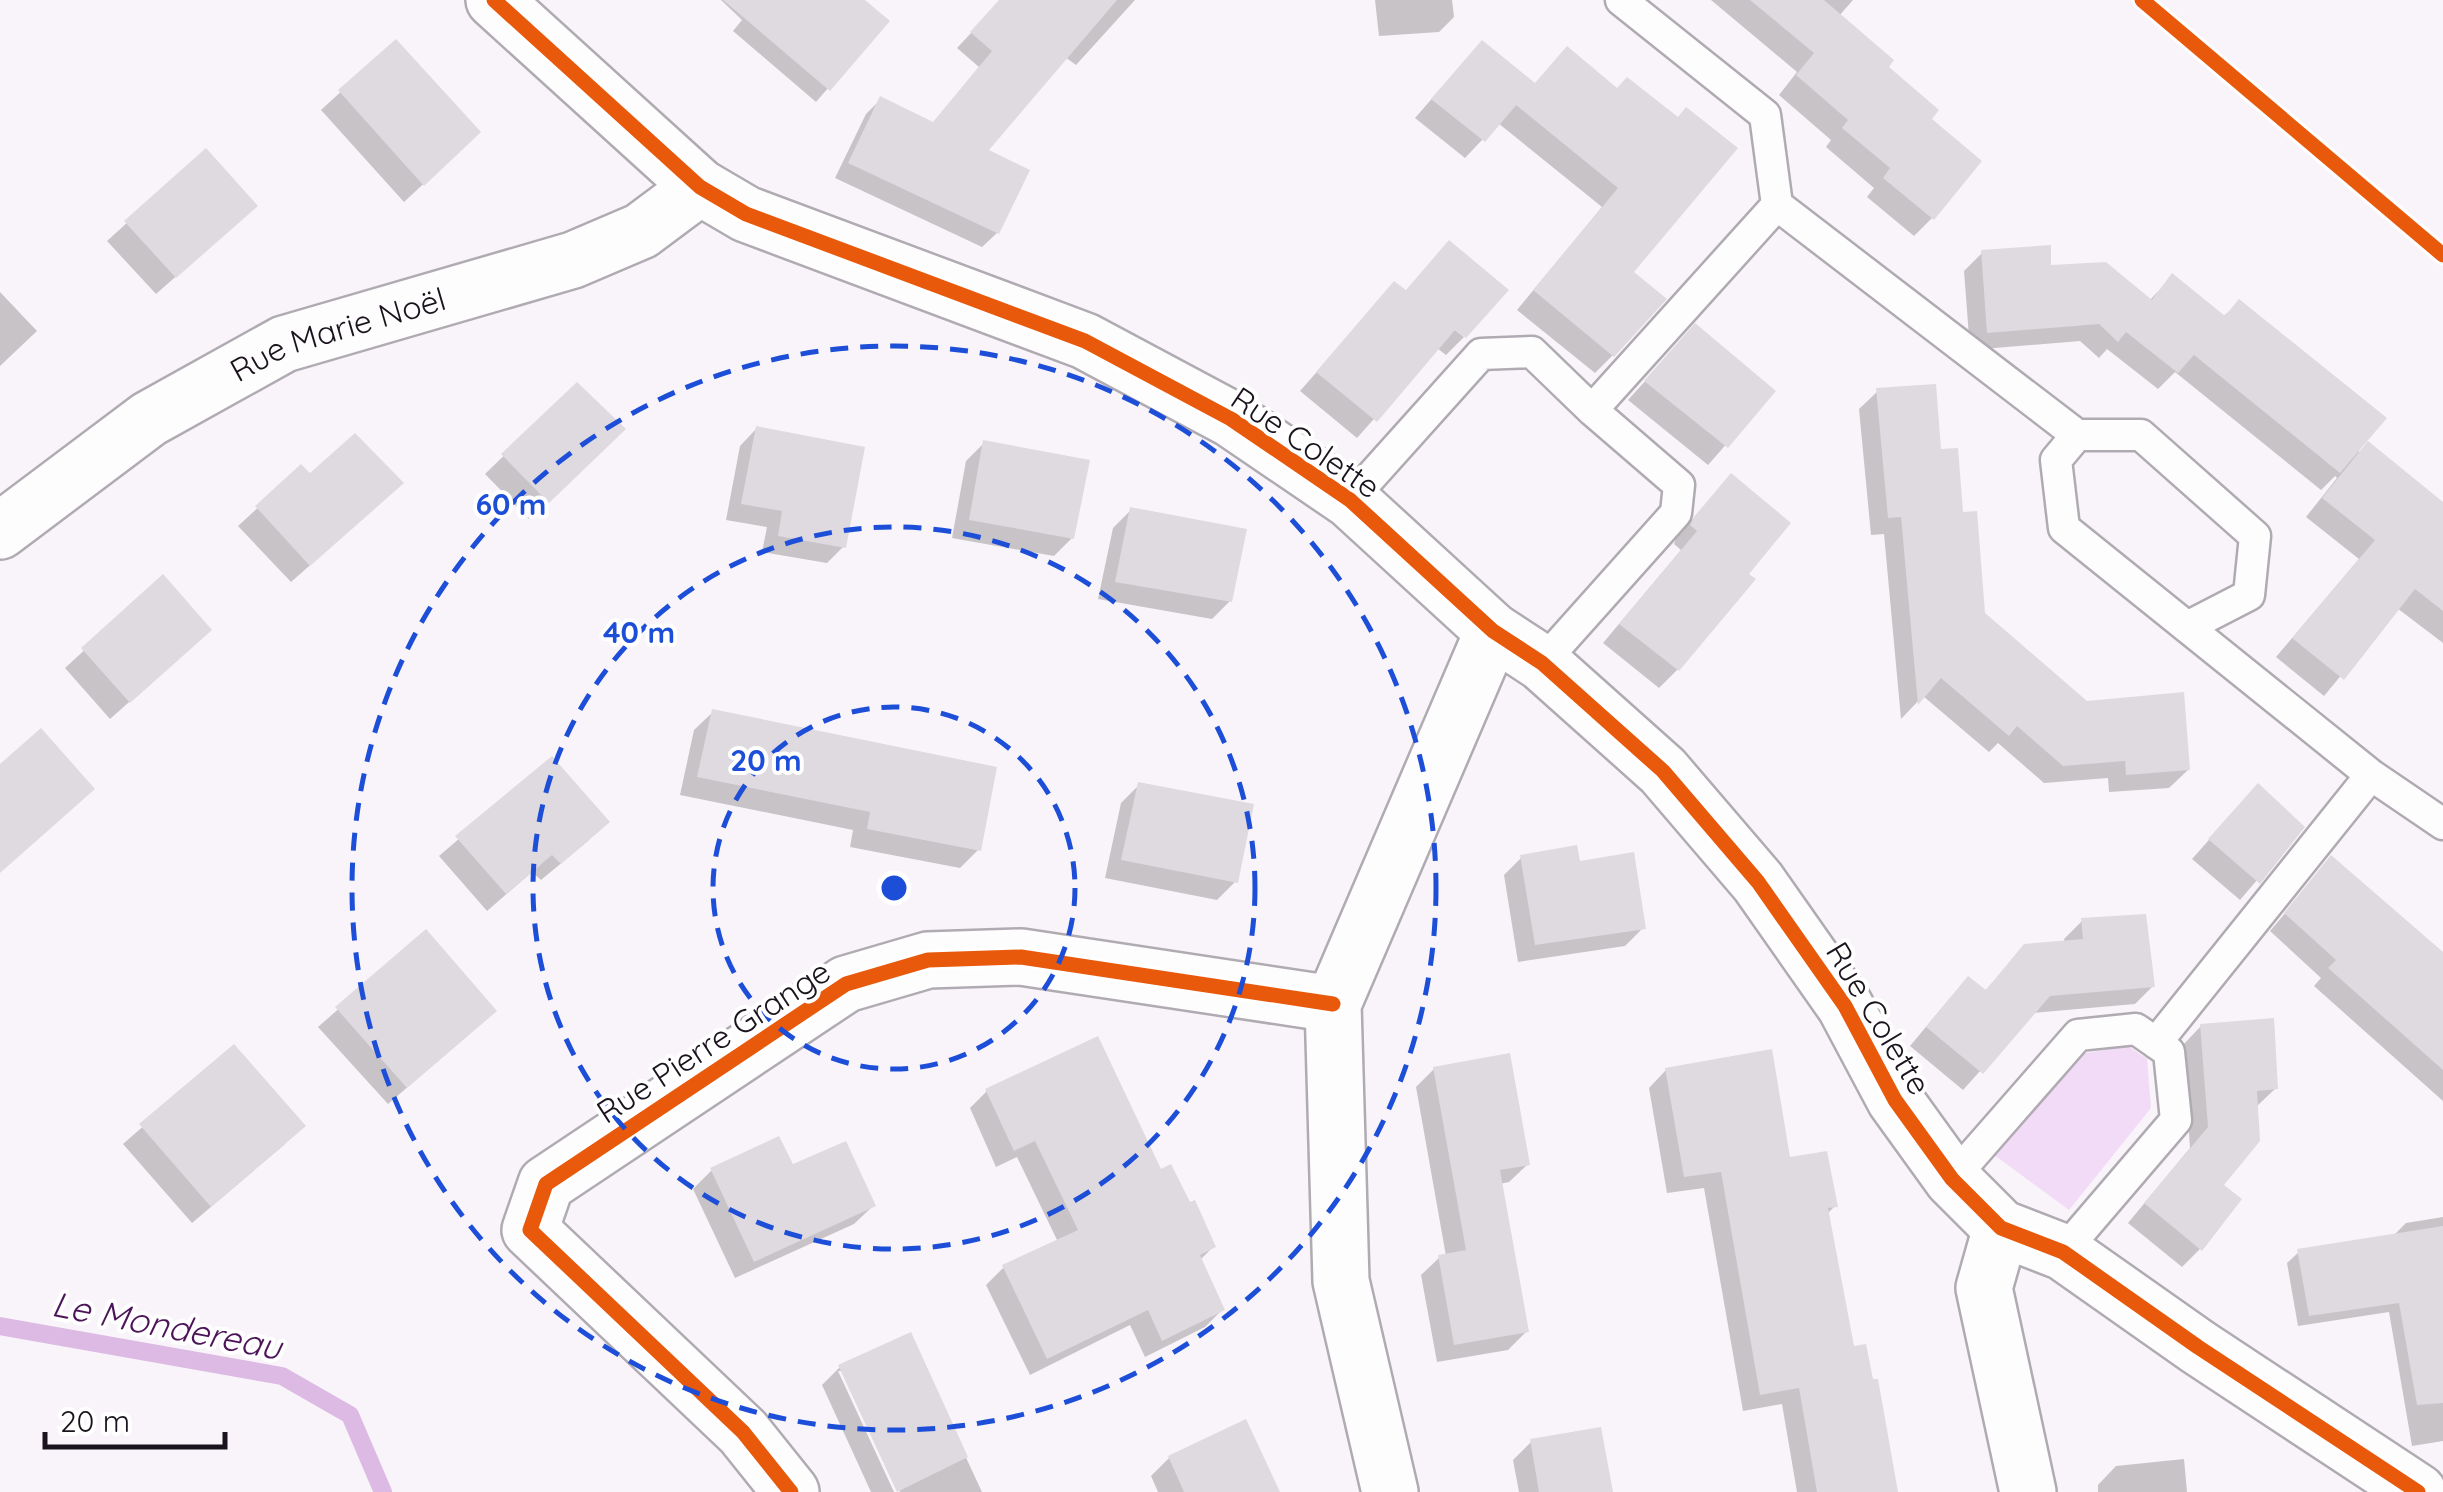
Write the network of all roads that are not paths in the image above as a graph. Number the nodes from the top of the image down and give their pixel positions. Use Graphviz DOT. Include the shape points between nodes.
graph roads {
  1 [pos="494,0"];
  2 [pos="1621,0"];
  3 [pos="700,187"];
  4 [pos="1777,205"];
  5 [pos="1592,410"];
  6 [pos="2078,435"];
  7 [pos="1350,500"];
  8 [pos="0,531"];
  9 [pos="2187,627"];
  10 [pos="1493,631"];
  11 [pos="1542,663"];
  12 [pos="2371,775"];
  13 [pos="2443,824"];
  14 [pos="1333,1004"];
  15 [pos="2156,1043"];
  16 [pos="1952,1179"];
  17 [pos="2001,1228"];
  18 [pos="2063,1252"];
  19 [pos="791,1492"];
  20 [pos="1390,1492"];
  21 [pos="2028,1492"];
  22 [pos="2418,1492"];
  1 -- 3 [label="street, Rue Colette"];
  2 -- 4 [label="lane" via="1765,116"];
  3 -- 7 [label="street, Rue Colette" via="746,214 1085,341 1231,420"];
  3 -- 8 [label="street, Rue Marie Noël" via="641,231 574,260 284,344 149,419"];
  4 -- 5 [label="lane"];
  4 -- 6 [label="lane"];
  5 -- 7 [label="lane" via="1532,352 1480,354"];
  5 -- 11 [label="lane" via="1679,485 1676,513"];
  6 -- 9 [label="lane" via="2056,460 2064,528"];
  6 -- 9 [label="lane" via="2141,435 2255,536 2249,595"];
  7 -- 10 [label="street, Rue Colette"];
  9 -- 12 [label="lane"];
  10 -- 11 [label="street, Rue Colette"];
  10 -- 14 [label="street"];
  11 -- 16 [label="street, Rue Colette" via="1663,771 1758,882 1845,1006 1895,1100"];
  12 -- 13 [label="lane"];
  12 -- 15 [label="lane"];
  14 -- 19 [label="street, Rue Pierre Grange" via="1021,956 928,960 846,984 546,1184 530,1230 743,1432"];
  14 -- 20 [label="street" via="1341,1281"];
  15 -- 16 [label="lane" via="2136,1030 2078,1034"];
  15 -- 18 [label="lane" via="2169,1052 2176,1120"];
  16 -- 17 [label="street, Rue Colette"];
  17 -- 18 [label="street"];
  17 -- 21 [label="street" via="1984,1288"];
  18 -- 22 [label="street"];
}
